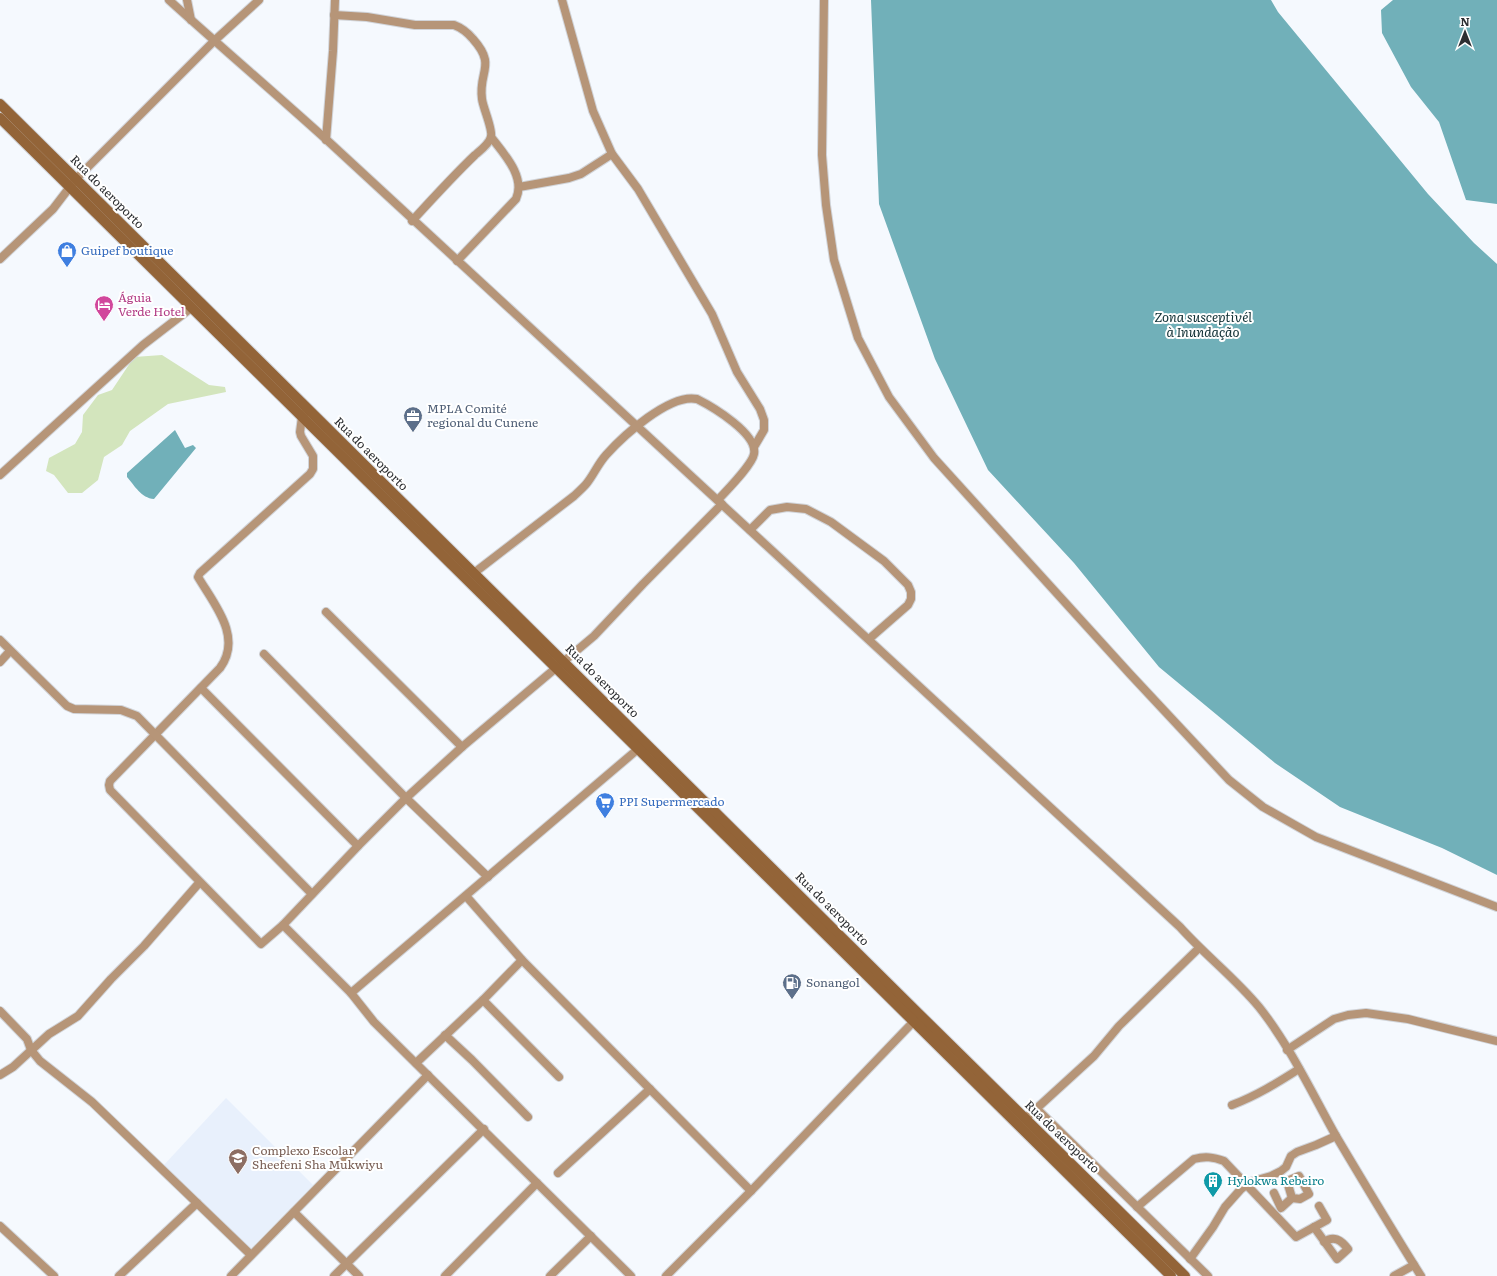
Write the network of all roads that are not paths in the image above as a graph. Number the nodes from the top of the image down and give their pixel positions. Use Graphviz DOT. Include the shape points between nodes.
graph roads {
  1 [pos="169,0"];
  2 [pos="187,0"];
  3 [pos="259,0"];
  4 [pos="335,0"];
  5 [pos="562,0"];
  6 [pos="824,0"];
  7 [pos="334,15"];
  8 [pos="191,20"];
  9 [pos="214,41"];
  10 [pos="0,104"];
  11 [pos="0,118"];
  12 [pos="491,137"];
  13 [pos="326,140"];
  14 [pos="612,154"];
  15 [pos="73,183"];
  16 [pos="519,187"];
  17 [pos="412,221"];
  18 [pos="0,259"];
  19 [pos="457,261"];
  20 [pos="191,308"];
  21 [pos="305,413"];
  22 [pos="636,426"];
  23 [pos="754,447"];
  24 [pos="0,475"];
  25 [pos="720,502"];
  26 [pos="750,530"];
  27 [pos="474,573"];
  28 [pos="326,612"];
  29 [pos="869,639"];
  30 [pos="0,640"];
  31 [pos="10,651"];
  32 [pos="264,654"];
  33 [pos="0,662"];
  34 [pos="560,664"];
  35 [pos="201,688"];
  36 [pos="156,734"];
  37 [pos="462,747"];
  38 [pos="638,749"];
  39 [pos="406,798"];
  40 [pos="358,846"];
  41 [pos="488,877"];
  42 [pos="199,882"];
  43 [pos="312,894"];
  44 [pos="466,896"];
  45 [pos="1497,907"];
  46 [pos="283,925"];
  47 [pos="1199,948"];
  48 [pos="522,960"];
  49 [pos="351,994"];
  50 [pos="483,1000"];
  51 [pos="0,1011"];
  52 [pos="917,1018"];
  53 [pos="445,1035"];
  54 [pos="1497,1041"];
  55 [pos="31,1050"];
  56 [pos="1287,1050"];
  57 [pos="416,1063"];
  58 [pos="1299,1069"];
  59 [pos="0,1075"];
  60 [pos="428,1075"];
  61 [pos="560,1077"];
  62 [pos="650,1089"];
  63 [pos="1232,1105"];
  64 [pos="1036,1108"];
  65 [pos="528,1117"];
  66 [pos="1025,1119"];
  67 [pos="484,1129"];
  68 [pos="1336,1136"];
  69 [pos="1288,1161"];
  70 [pos="558,1173"];
  71 [pos="1294,1178"];
  72 [pos="537,1183"];
  73 [pos="1247,1184"];
  74 [pos="751,1190"];
  75 [pos="1274,1194"];
  76 [pos="1292,1198"];
  77 [pos="197,1203"];
  78 [pos="1319,1206"];
  79 [pos="1137,1207"];
  80 [pos="294,1212"];
  81 [pos="0,1226"];
  82 [pos="1314,1227"];
  83 [pos="591,1236"];
  84 [pos="1324,1242"];
  85 [pos="251,1256"];
  86 [pos="1190,1259"];
  87 [pos="346,1264"];
  88 [pos="1414,1265"];
  89 [pos="54,1276"];
  90 [pos="119,1276"];
  91 [pos="231,1276"];
  92 [pos="334,1276"];
  93 [pos="359,1276"];
  94 [pos="445,1276"];
  95 [pos="550,1276"];
  96 [pos="631,1276"];
  97 [pos="666,1276"];
  98 [pos="1171,1276"];
  99 [pos="1186,1276"];
  100 [pos="1208,1276"];
  101 [pos="1394,1276"];
  102 [pos="1420,1276"];
  1 -- 8 [label="street"];
  2 -- 8 [label="street"];
  3 -- 9 [label="street"];
  4 -- 7 [label="street"];
  5 -- 14 [label="street" via="593,111"];
  6 -- 45 [label="street" via="822,155 834,260 858,338 889,397 934,458 1229,780 1263,806 1316,837"];
  7 -- 12 [label="street" via="460,27 485,55 482,98"];
  7 -- 13 [label="street"];
  8 -- 9 [label="street"];
  9 -- 13 [label="street"];
  9 -- 15 [label="street"];
  10 -- 15 [label="main road, Rua do aeroporto"];
  11 -- 15 [label="main road, Rua do aeroporto"];
  12 -- 16 [label="street" via="507,157"];
  12 -- 17 [label="street"];
  13 -- 17 [label="street"];
  14 -- 16 [label="street" via="581,174"];
  14 -- 23 [label="street" via="638,189 712,314 737,372 760,409 764,430"];
  15 -- 18 [label="street" via="53,208"];
  15 -- 20 [label="main road, Rua do aeroporto"];
  15 -- 21 [label="main road, Rua do aeroporto"];
  16 -- 19 [label="street" via="516,200"];
  17 -- 19 [label="street"];
  19 -- 22 [label="street"];
  20 -- 21 [label="main road, Rua do aeroporto"];
  20 -- 24 [label="street" via="143,345"];
  21 -- 27 [label="main road, Rua do aeroporto"];
  21 -- 34 [label="main road, Rua do aeroporto"];
  21 -- 35 [label="street" via="301,436 313,456 313,469 310,474 198,577 222,616 228,635 229,650 225,662"];
  22 -- 23 [label="street" via="670,404 692,398 728,418 748,435"];
  22 -- 25 [label="street"];
  22 -- 27 [label="street" via="606,455 574,496"];
  23 -- 25 [label="street" via="754,455 750,462"];
  25 -- 26 [label="street"];
  25 -- 34 [label="street" via="602,629"];
  26 -- 29 [label="street"];
  26 -- 29 [label="street" via="770,510 787,507 806,509 831,522 884,561 908,585 912,592 911,599 908,605"];
  27 -- 34 [label="main road, Rua do aeroporto"];
  28 -- 37 [label="street"];
  29 -- 47 [label="street" via="1180,927"];
  30 -- 31 [label="street"];
  31 -- 33 [label="street"];
  31 -- 36 [label="street" via="67,706 74,709 121,710 137,716"];
  32 -- 39 [label="street"];
  34 -- 37 [label="street"];
  34 -- 38 [label="main road, Rua do aeroporto"];
  34 -- 52 [label="main road, Rua do aeroporto"];
  35 -- 36 [label="street"];
  35 -- 40 [label="street"];
  36 -- 42 [label="street" via="110,781 110,790"];
  36 -- 43 [label="street"];
  37 -- 39 [label="street"];
  38 -- 41 [label="street"];
  38 -- 52 [label="main road, Rua do aeroporto"];
  39 -- 40 [label="street"];
  39 -- 41 [label="street"];
  40 -- 43 [label="street"];
  41 -- 44 [label="street"];
  42 -- 46 [label="street" via="261,944"];
  42 -- 55 [label="street" via="144,946 78,1016"];
  43 -- 46 [label="street"];
  44 -- 48 [label="street"];
  44 -- 49 [label="street"];
  46 -- 49 [label="street"];
  47 -- 56 [label="street" via="1259,1007"];
  47 -- 64 [label="street" via="1119,1026 1094,1056"];
  48 -- 50 [label="street"];
  48 -- 62 [label="street"];
  49 -- 57 [label="street" via="374,1022"];
  50 -- 53 [label="street"];
  50 -- 61 [label="street"];
  51 -- 55 [label="street" via="27,1039"];
  52 -- 66 [label="main road, Rua do aeroporto"];
  52 -- 74 [label="street"];
  52 -- 98 [label="main road, Rua do aeroporto"];
  53 -- 57 [label="street"];
  53 -- 65 [label="street"];
  54 -- 56 [label="street" via="1408,1019 1366,1013 1334,1019"];
  55 -- 59 [label="street"];
  55 -- 77 [label="street" via="40,1062 92,1102"];
  56 -- 58 [label="street"];
  57 -- 60 [label="street"];
  58 -- 63 [label="street" via="1267,1089"];
  58 -- 68 [label="street"];
  60 -- 67 [label="street"];
  60 -- 80 [label="street"];
  62 -- 70 [label="street"];
  62 -- 74 [label="street"];
  64 -- 66 [label="street"];
  64 -- 79 [label="street"];
  66 -- 99 [label="main road, Rua do aeroporto"];
  67 -- 72 [label="street"];
  67 -- 87 [label="street"];
  68 -- 69 [label="street" via="1297,1152"];
  68 -- 88 [label="street"];
  69 -- 71 [label="street"];
  69 -- 73 [label="street" via="1286,1167 1276,1174"];
  71 -- 76 [label="street" via="1286,1182"];
  71 -- 76 [label="street" via="1299,1176 1309,1194 1300,1199"];
  72 -- 83 [label="street"];
  72 -- 94 [label="street"];
  73 -- 79 [label="street" via="1224,1161 1214,1157 1194,1159"];
  73 -- 82 [label="street" via="1296,1237"];
  73 -- 86 [label="street" via="1240,1188 1225,1207"];
  74 -- 97 [label="street"];
  75 -- 76 [label="street" via="1281,1208"];
  77 -- 85 [label="street"];
  77 -- 90 [label="street"];
  78 -- 82 [label="street" via="1327,1220"];
  79 -- 86 [label="street"];
  80 -- 85 [label="street"];
  80 -- 87 [label="street"];
  81 -- 89 [label="street"];
  82 -- 84 [label="street"];
  83 -- 95 [label="street"];
  83 -- 96 [label="street"];
  85 -- 91 [label="street"];
  86 -- 100 [label="street"];
  87 -- 92 [label="street"];
  87 -- 93 [label="street"];
  88 -- 101 [label="street"];
  88 -- 102 [label="street"];
}
